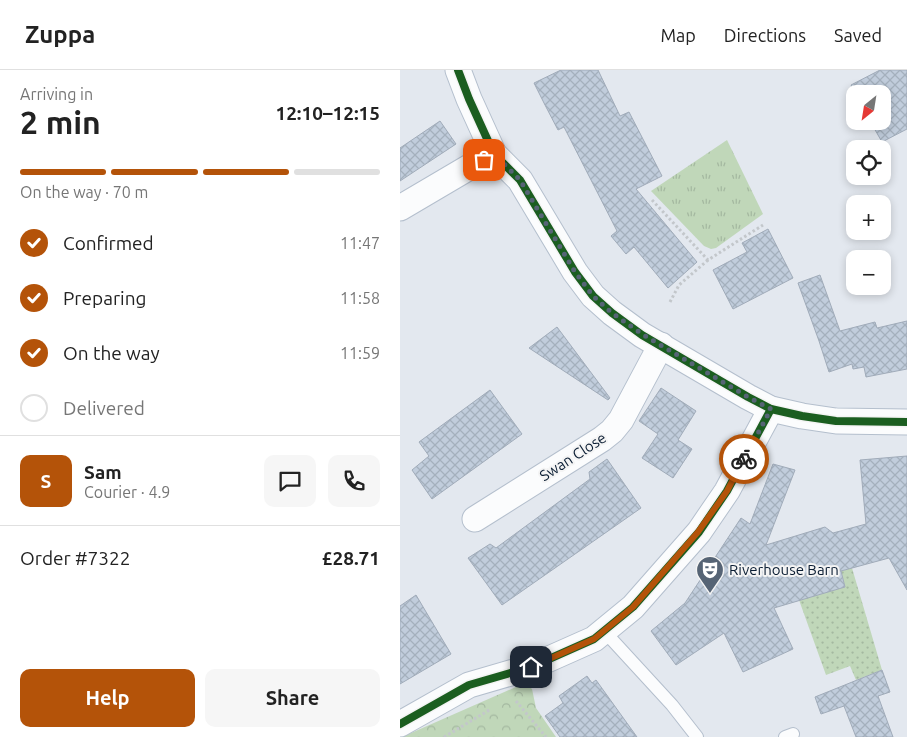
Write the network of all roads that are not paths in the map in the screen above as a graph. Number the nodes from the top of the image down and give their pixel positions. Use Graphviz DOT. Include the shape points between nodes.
graph roads {
  1 [pos="458,70"];
  2 [pos="494,154"];
  3 [pos="400,208"];
  4 [pos="661,345"];
  5 [pos="771,409"];
  6 [pos="907,422"];
  7 [pos="475,520"];
  8 [pos="604,631"];
  9 [pos="400,724"];
  10 [pos="697,737"];
  1 -- 2 [label="street"];
  2 -- 3 [label="street"];
  2 -- 4 [label="street" via="520,180 593,296 612,313"];
  4 -- 5 [label="street"];
  4 -- 7 [label="street, Swan Close" via="620,420 608,434"];
  5 -- 6 [label="street" via="836,421"];
  5 -- 8 [label="street" via="727,491 698,532 633,607"];
  8 -- 9 [label="street" via="594,639 531,667 469,685"];
  8 -- 10 [label="lane"];
}
